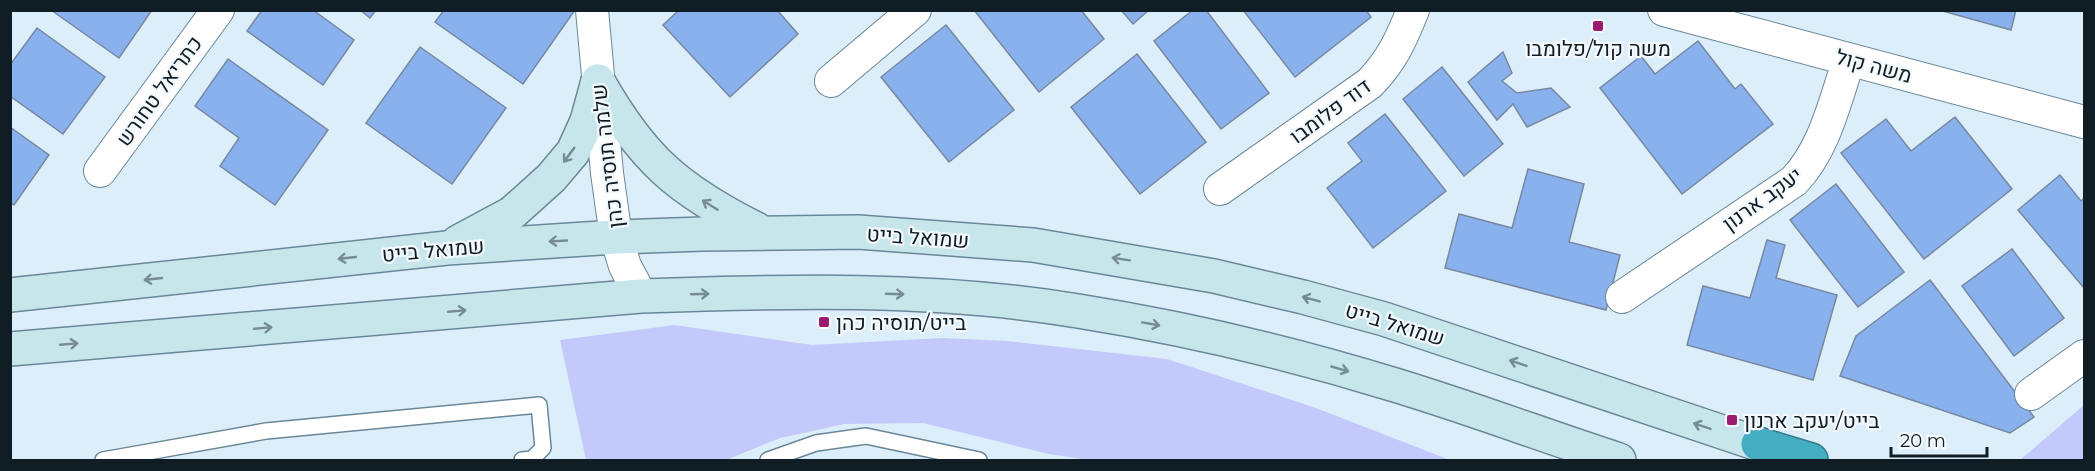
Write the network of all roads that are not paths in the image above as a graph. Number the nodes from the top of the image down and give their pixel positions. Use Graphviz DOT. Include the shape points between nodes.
graph roads {
  1 [pos="218,10"];
  2 [pos="592,10"];
  3 [pos="915,10"];
  4 [pos="1413,10"];
  5 [pos="1664,10"];
  6 [pos="1849,60"];
  7 [pos="598,81"];
  8 [pos="831,81"];
  9 [pos="2085,122"];
  10 [pos="100,171"];
  11 [pos="1220,189"];
  12 [pos="762,233"];
  13 [pos="616,237"];
  14 [pos="447,248"];
  15 [pos="10,295"];
  16 [pos="641,296"];
  17 [pos="1622,297"];
  18 [pos="10,349"];
  19 [pos="2085,356"];
  20 [pos="2031,394"];
  21 [pos="1758,444"];
  22 [pos="103,460"];
  23 [pos="522,460"];
  24 [pos="768,460"];
  25 [pos="979,460"];
  26 [pos="1619,460"];
  27 [pos="1796,460"];
  28 [pos="1811,460"];
  1 -- 10 [label="street, כתריאל טחורש"];
  2 -- 7 [label="street, שלמה תוסיה כהן"];
  3 -- 8 [label="street"];
  4 -- 11 [label="street, דוד פלומבו" via="1396,51 1370,83"];
  5 -- 6 [label="street, משה קול"];
  6 -- 9 [label="street, משה קול"];
  6 -- 17 [label="street, יעקב ארנון" via="1818,148 1806,168"];
  12 -- 7 [label="street, one-way" via="713,207 666,173 628,130"];
  7 -- 13 [label="street, שלמה תוסיה כהן"];
  7 -- 14 [label="street, one-way" via="573,152 550,178 512,213"];
  12 -- 13 [label="street, שמואל בייט"];
  21 -- 12 [label="street, שמואל בייט, one-way" via="1384,319 1214,276 1033,245 858,232"];
  13 -- 14 [label="street, שמואל בייט, one-way"];
  13 -- 16 [label="street, שלמה תוסיה כהן" via="625,266"];
  14 -- 15 [label="street, שמואל בייט, one-way"];
  18 -- 16 [label="street, one-way"];
  16 -- 26 [label="street, one-way" via="877,294 1075,310 1211,336 1304,359 1396,385"];
  19 -- 20 [label="street"];
  21 -- 27 [label="street, שמואל בייט"];
  21 -- 28 [label="highway"];
  22 -- 23 [label="lane" via="266,431 539,405 543,448 532,459"];
  24 -- 25 [label="lane" via="816,443 866,436"];
}
